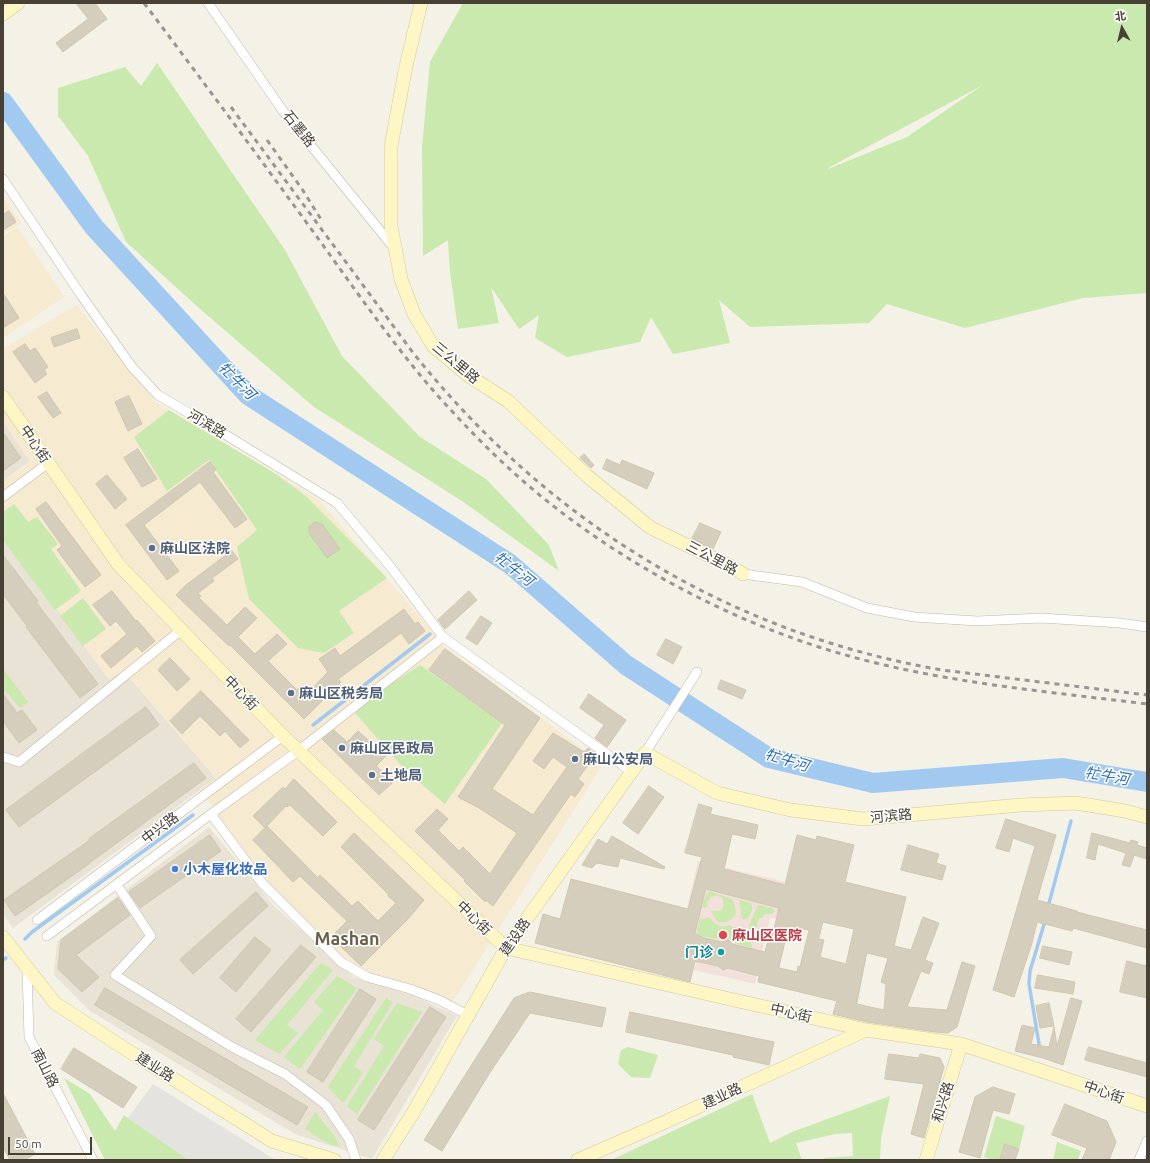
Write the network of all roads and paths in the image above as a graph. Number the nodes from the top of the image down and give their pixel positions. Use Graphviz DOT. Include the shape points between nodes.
graph roads {
  1 [pos="18,3"];
  2 [pos="208,3"];
  3 [pos="421,3"];
  4 [pos="3,14"];
  5 [pos="3,179"];
  6 [pos="396,250"];
  7 [pos="3,396"];
  8 [pos="48,463"];
  9 [pos="3,497"];
  10 [pos="743,574"];
  11 [pos="1147,627"];
  12 [pos="182,630"];
  13 [pos="443,637"];
  14 [pos="697,672"];
  15 [pos="283,736"];
  16 [pos="298,751"];
  17 [pos="645,753"];
  18 [pos="3,757"];
  19 [pos="632,772"];
  20 [pos="210,814"];
  21 [pos="1147,817"];
  22 [pos="117,885"];
  23 [pos="37,920"];
  24 [pos="47,936"];
  25 [pos="3,937"];
  26 [pos="506,948"];
  27 [pos="27,969"];
  28 [pos="468,1015"];
  29 [pos="866,1030"];
  30 [pos="961,1044"];
  31 [pos="1147,1106"];
  32 [pos="1147,1141"];
  33 [pos="93,1160"];
  34 [pos="334,1160"];
  35 [pos="356,1160"];
  36 [pos="383,1160"];
  37 [pos="578,1160"];
  38 [pos="926,1160"];
  39 [pos="1138,1160"];
  1 -- 4 [label="street"];
  2 -- 6 [label="street, 石墨路" via="284,110"];
  3 -- 6 [label="street, 三公里路" via="391,146 391,226"];
  5 -- 13 [label="street, 河滨路" via="132,367 158,395 336,503 390,566"];
  6 -- 10 [label="street, 三公里路" via="401,279 414,314 433,346 469,376 508,401 586,475 651,528"];
  7 -- 8 [label="street, 中心街"];
  8 -- 9 [label="street"];
  8 -- 12 [label="street, 中心街" via="118,564"];
  10 -- 11 [label="street" via="802,582 867,608 914,617 977,620 1041,618"];
  12 -- 15 [label="street, 中心街"];
  12 -- 18 [label="street" via="19,762"];
  13 -- 16 [label="street"];
  13 -- 19 [label="street, 河滨路"];
  14 -- 17 [label="street"];
  15 -- 16 [label="street, 中心街"];
  15 -- 23 [label="street, 中兴路"];
  16 -- 20 [label="street"];
  16 -- 26 [label="street, 中心街"];
  17 -- 19 [label="street, 建设路"];
  17 -- 21 [label="street, 河滨路" via="717,793 791,810 863,819 1021,805 1076,803"];
  19 -- 26 [label="street, 建设路"];
  20 -- 22 [label="street"];
  20 -- 28 [label="street" via="262,883 341,962 367,977 440,1000"];
  22 -- 24 [label="street"];
  22 -- 35 [label="street" via="151,936 115,975 232,1047 285,1074 326,1105 349,1138"];
  25 -- 27 [label="street, 建业路"];
  26 -- 28 [label="street, 建设路"];
  26 -- 29 [label="street, 中心街"];
  27 -- 33 [label="street, 南山路" via="29,1037"];
  27 -- 34 [label="street, 建业路" via="55,1003 272,1141"];
  28 -- 36 [label="street, 建设路"];
  29 -- 30 [label="street, 中心街"];
  29 -- 37 [label="street, 建业路"];
  30 -- 31 [label="street, 中心街"];
  30 -- 38 [label="street, 和兴路"];
  32 -- 39 [label="street"];
}
